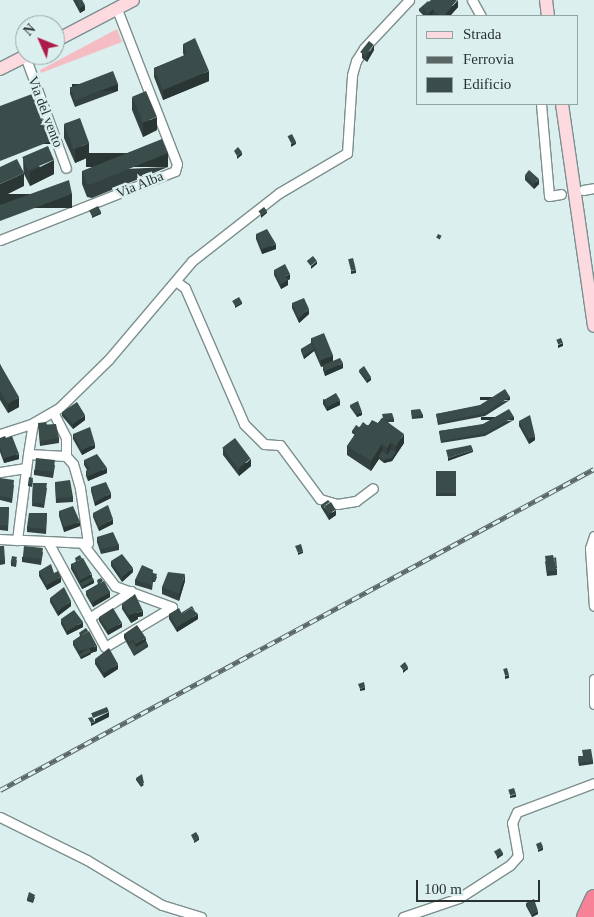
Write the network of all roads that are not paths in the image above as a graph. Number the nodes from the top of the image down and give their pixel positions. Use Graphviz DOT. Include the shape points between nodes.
graph roads {
  1 [pos="134,0"];
  2 [pos="409,0"];
  3 [pos="472,0"];
  4 [pos="546,0"];
  5 [pos="117,9"];
  6 [pos="480,15"];
  7 [pos="548,15"];
  8 [pos="65,36"];
  9 [pos="15,62"];
  10 [pos="29,65"];
  11 [pos="0,69"];
  12 [pos="541,105"];
  13 [pos="562,105"];
  14 [pos="66,168"];
  15 [pos="594,188"];
  16 [pos="583,190"];
  17 [pos="561,194"];
  18 [pos="0,240"];
  19 [pos="176,282"];
  20 [pos="594,326"];
  21 [pos="53,412"];
  22 [pos="33,423"];
  23 [pos="0,434"];
  24 [pos="28,454"];
  25 [pos="66,456"];
  26 [pos="26,468"];
  27 [pos="0,472"];
  28 [pos="373,488"];
  29 [pos="594,536"];
  30 [pos="0,539"];
  31 [pos="17,540"];
  32 [pos="48,542"];
  33 [pos="82,543"];
  34 [pos="132,591"];
  35 [pos="594,606"];
  36 [pos="89,618"];
  37 [pos="594,679"];
  38 [pos="594,704"];
  39 [pos="594,783"];
  40 [pos="0,817"];
  41 [pos="594,898"];
  42 [pos="201,917"];
  43 [pos="403,917"];
  44 [pos="584,917"];
  1 -- 5 [label="main road"];
  2 -- 19 [label="street" via="356,61 352,75 347,153 279,193 192,261"];
  3 -- 6 [label="street"];
  4 -- 7 [label="main road"];
  5 -- 8 [label="main road"];
  5 -- 18 [label="street, Via Alba" via="177,164 175,171"];
  9 -- 11 [label="main road"];
  10 -- 14 [label="street, Via del vento"];
  12 -- 17 [label="street" via="549,196"];
  13 -- 20 [label="main road"];
  15 -- 16 [label="street"];
  19 -- 21 [label="street" via="80,390"];
  19 -- 28 [label="street" via="185,288 244,424 264,444 280,446 320,499 337,504 356,501"];
  21 -- 22 [label="street"];
  21 -- 25 [label="street" via="66,438"];
  22 -- 23 [label="street"];
  22 -- 24 [label="street"];
  24 -- 25 [label="street"];
  24 -- 26 [label="street"];
  25 -- 33 [label="street" via="73,464 85,511 88,544"];
  26 -- 27 [label="street"];
  26 -- 31 [label="street"];
  29 -- 35 [label="street" via="590,548"];
  30 -- 31 [label="street"];
  31 -- 32 [label="street"];
  32 -- 33 [label="street"];
  32 -- 36 [label="street"];
  33 -- 34 [label="street" via="115,586"];
  34 -- 36 [label="street"];
  34 -- 36 [label="street" via="172,607 105,647"];
  37 -- 38 [label="street"];
  39 -- 43 [label="street" via="516,812 512,823 518,856 510,865 459,898"];
  40 -- 42 [label="street" via="87,860 162,905"];
  41 -- 44 [label="highway"];
}
